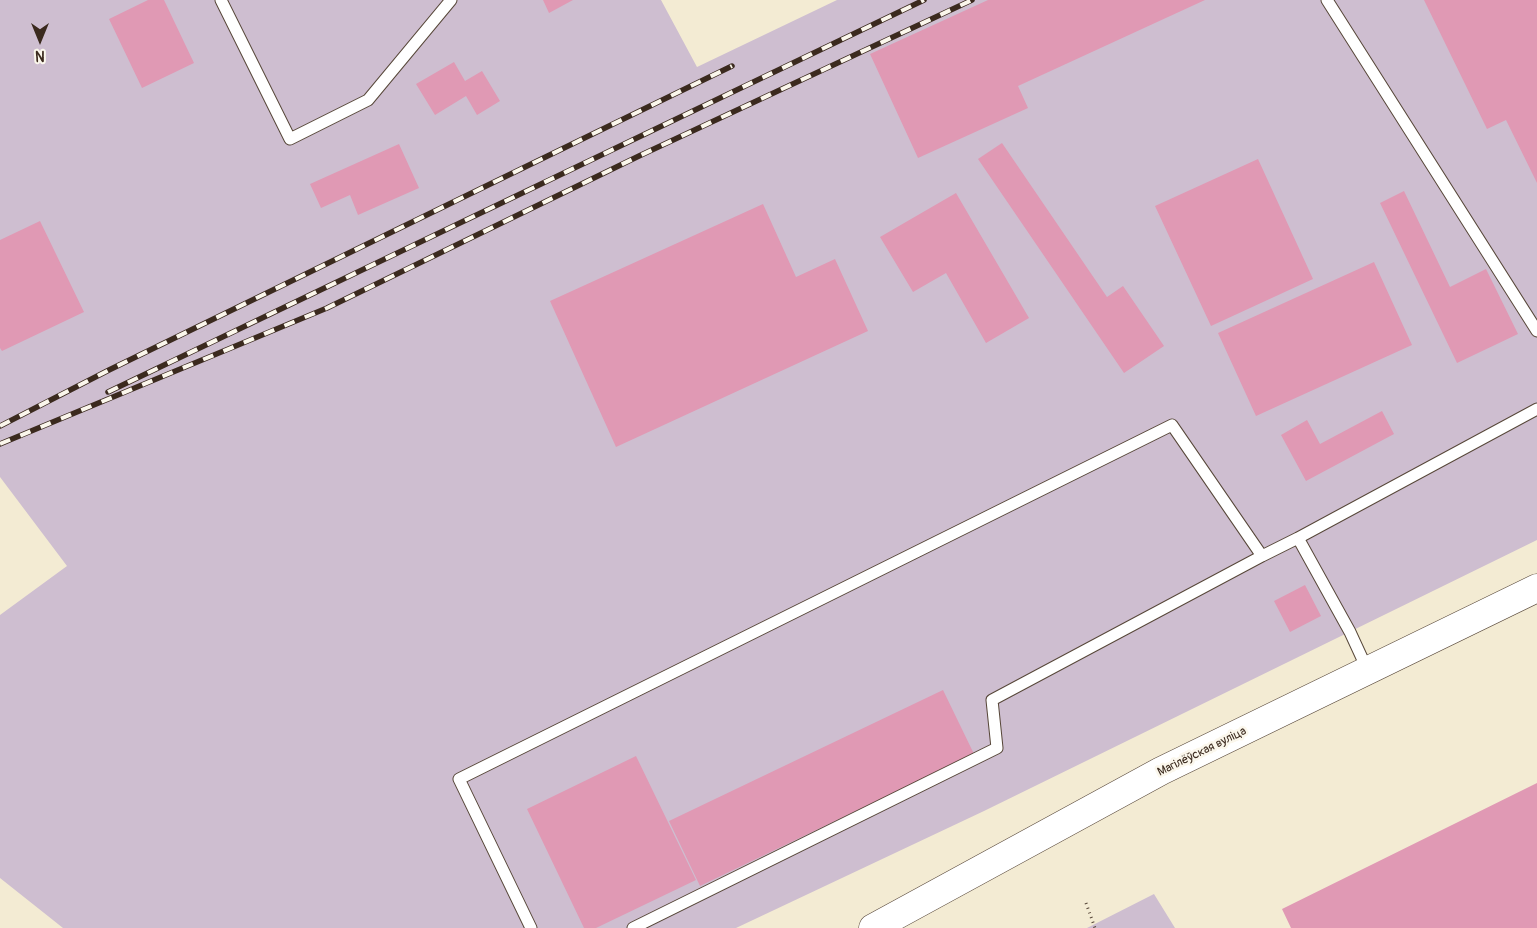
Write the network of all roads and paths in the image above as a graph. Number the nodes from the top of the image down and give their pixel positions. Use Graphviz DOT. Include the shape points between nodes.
graph roads {
  1 [pos="221,0"];
  2 [pos="451,0"];
  3 [pos="1328,0"];
  4 [pos="1537,331"];
  5 [pos="1537,409"];
  6 [pos="1298,538"];
  7 [pos="1262,556"];
  8 [pos="1537,588"];
  9 [pos="1368,671"];
  10 [pos="1086,903"];
  11 [pos="531,928"];
  12 [pos="633,928"];
  13 [pos="873,928"];
  14 [pos="1095,928"];
  1 -- 2 [label="lane" via="290,139 368,100"];
  3 -- 4 [label="lane"];
  5 -- 6 [label="lane"];
  6 -- 7 [label="lane"];
  6 -- 9 [label="lane"];
  7 -- 11 [label="lane" via="1172,425 459,780"];
  7 -- 12 [label="lane" via="992,700 997,748"];
  8 -- 9 [label="street, Магілёўская вуліца"];
  9 -- 13 [label="street, Магілёўская вуліца" via="1161,771"];
  10 -- 14 [label="path"];
}
